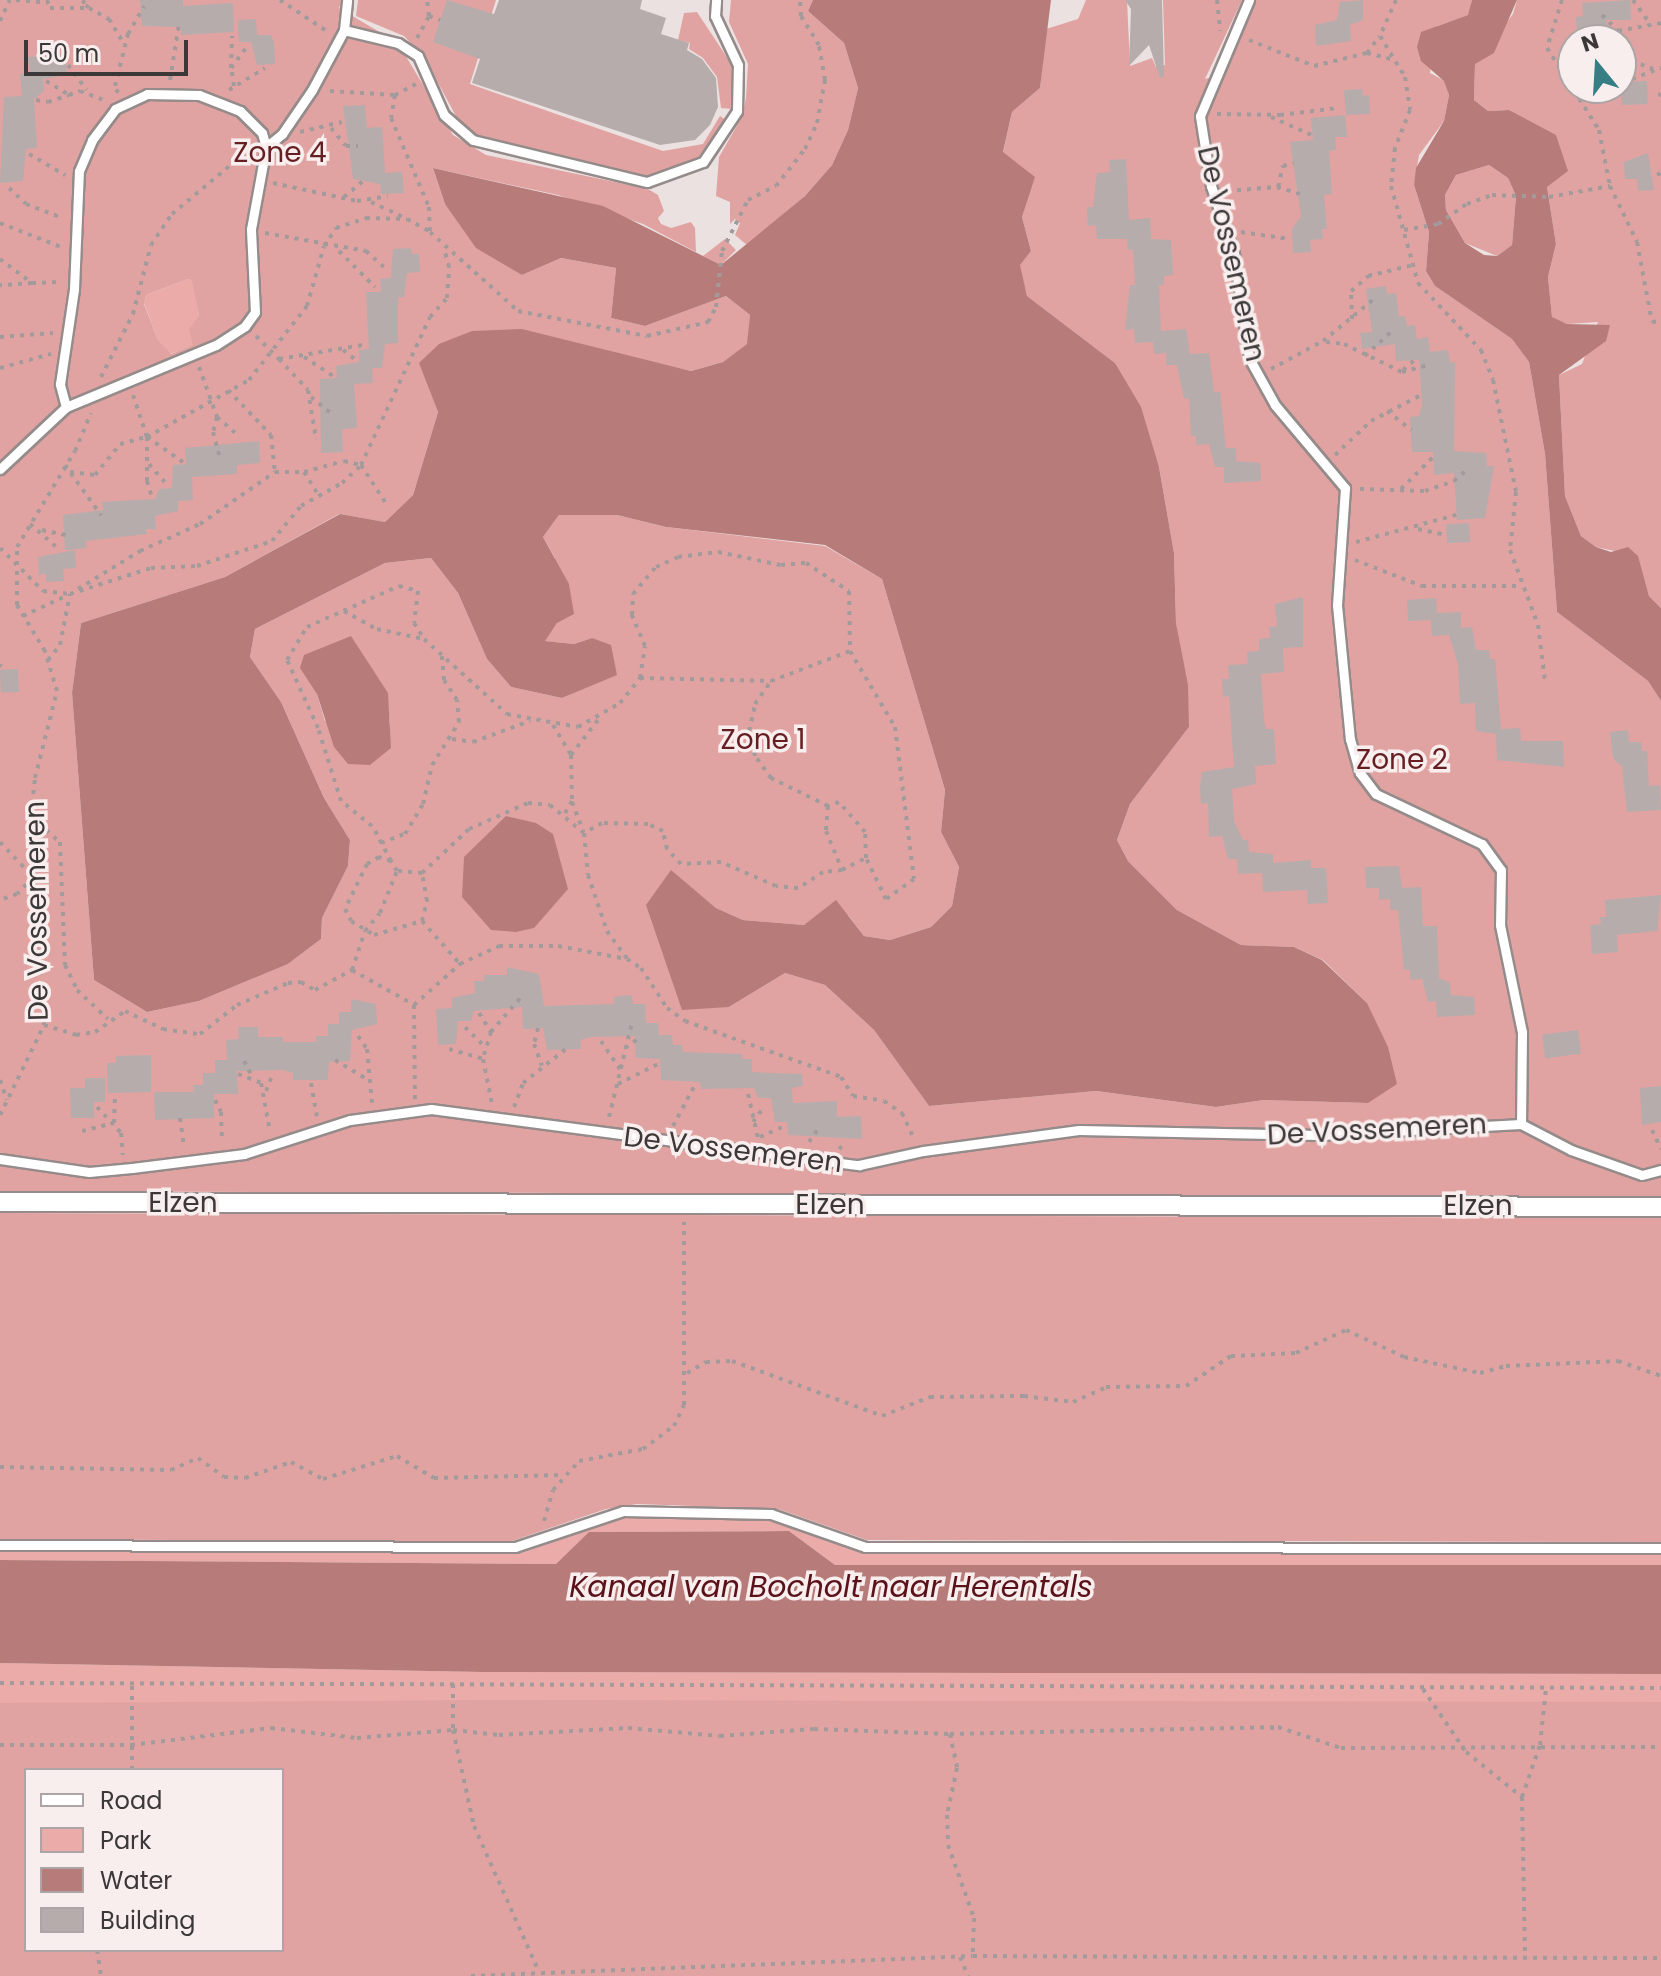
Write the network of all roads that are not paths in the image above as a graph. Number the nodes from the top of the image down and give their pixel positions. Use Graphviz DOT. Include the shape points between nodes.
graph roads {
  1 [pos="347,0"];
  2 [pos="716,0"];
  3 [pos="1249,0"];
  4 [pos="344,30"];
  5 [pos="265,142"];
  6 [pos="66,407"];
  7 [pos="0,469"];
  8 [pos="1521,1124"];
  9 [pos="0,1159"];
  10 [pos="1661,1170"];
  11 [pos="0,1202"];
  12 [pos="1661,1207"];
  13 [pos="0,1545"];
  14 [pos="1661,1548"];
  1 -- 4 [label="lane"];
  2 -- 4 [label="lane" via="715,16 738,65 737,111 703,162 647,182 492,148 456,130 410,51"];
  3 -- 8 [label="lane, De Vossemeren" via="1200,116 1214,196 1234,254 1249,358 1275,405 1345,488 1340,665 1360,773 1376,794 1482,844 1501,870 1500,925 1522,1032"];
  4 -- 5 [label="lane" via="282,134"];
  5 -- 6 [label="lane" via="263,181 251,229 255,312 245,326"];
  5 -- 6 [label="lane" via="225,102 169,93 119,106 83,155 78,180 74,281 60,384"];
  6 -- 7 [label="lane"];
  8 -- 9 [label="lane, De Vossemeren" via="1319,1135 1079,1130 920,1151 859,1165 415,1109 185,1162 89,1172"];
  8 -- 10 [label="lane, De Vossemeren" via="1571,1150 1642,1175"];
  11 -- 12 [label="street, Elzen"];
  13 -- 14 [label="lane" via="515,1547 623,1511 771,1514 865,1547"];
}
